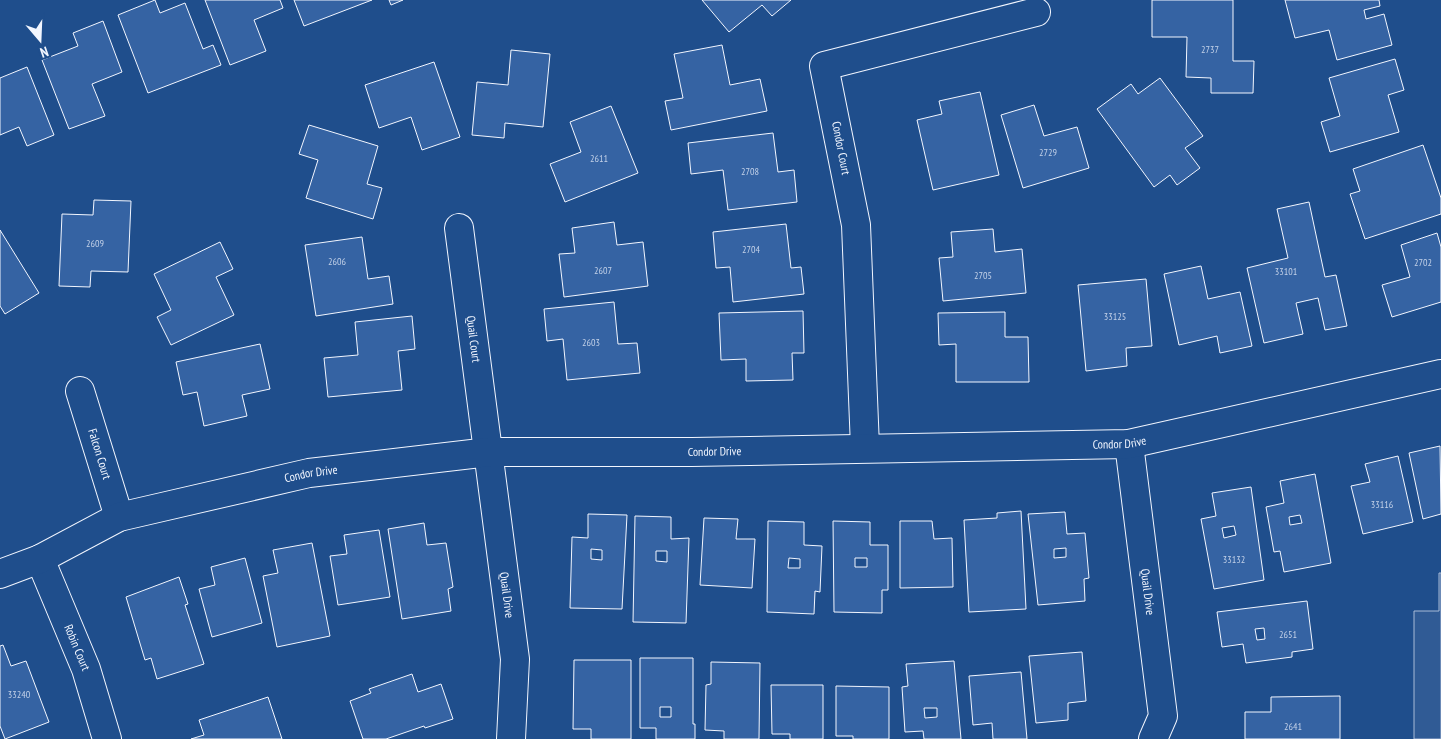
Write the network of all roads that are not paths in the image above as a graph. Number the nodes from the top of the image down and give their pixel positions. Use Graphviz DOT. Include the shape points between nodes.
graph roads {
  1 [pos="1036,12"];
  2 [pos="459,228"];
  3 [pos="1441,374"];
  4 [pos="80,391"];
  5 [pos="1129,444"];
  6 [pos="865,447"];
  7 [pos="489,452"];
  8 [pos="119,517"];
  9 [pos="40,559"];
  10 [pos="0,574"];
  11 [pos="107,739"];
  12 [pos="511,739"];
  13 [pos="1153,739"];
  1 -- 6 [label="street, Condor Court" via="824,66 856,225"];
  2 -- 7 [label="street, Quail Court"];
  3 -- 5 [label="street, Condor Drive"];
  4 -- 8 [label="street, Falcon Court"];
  5 -- 6 [label="street, Condor Drive"];
  5 -- 13 [label="street, Quail Drive" via="1162,716"];
  6 -- 7 [label="street, Condor Drive" via="692,452"];
  7 -- 8 [label="street, Condor Drive" via="309,473"];
  7 -- 12 [label="street, Quail Drive" via="515,659"];
  8 -- 9 [label="street, Condor Drive"];
  9 -- 10 [label="street, Condor Drive"];
  9 -- 11 [label="street, Robin Court" via="86,669"];
}
